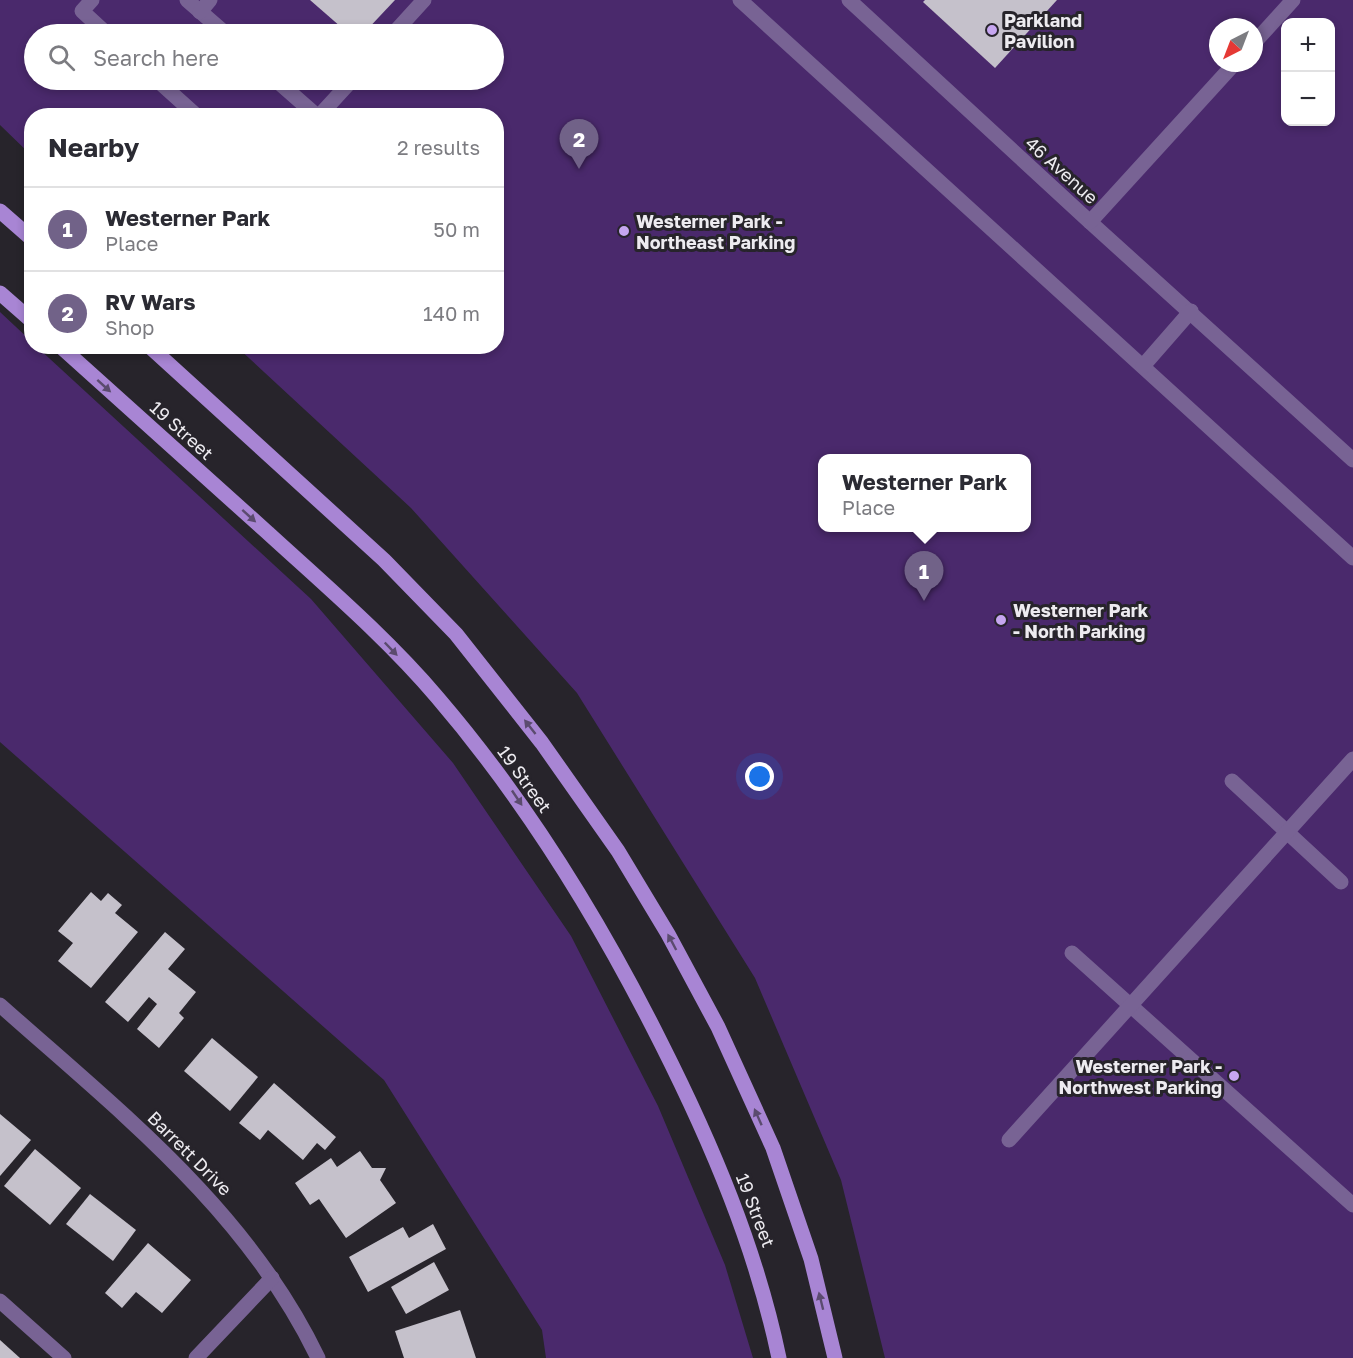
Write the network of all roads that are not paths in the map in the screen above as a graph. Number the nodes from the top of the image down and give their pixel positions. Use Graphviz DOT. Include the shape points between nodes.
graph roads {
  1 [pos="92,0"];
  2 [pos="187,0"];
  3 [pos="424,0"];
  4 [pos="740,0"];
  5 [pos="849,0"];
  6 [pos="1293,0"];
  7 [pos="205,6"];
  8 [pos="97,24"];
  9 [pos="218,24"];
  10 [pos="402,24"];
  11 [pos="1263,32"];
  12 [pos="1227,72"];
  13 [pos="168,90"];
  14 [pos="288,90"];
  15 [pos="343,90"];
  16 [pos="188,108"];
  17 [pos="309,108"];
  18 [pos="326,108"];
  19 [pos="0,211"];
  20 [pos="1090,222"];
  21 [pos="24,232"];
  22 [pos="0,292"];
  23 [pos="1191,311"];
  24 [pos="24,314"];
  25 [pos="69,354"];
  26 [pos="159,354"];
  27 [pos="1143,366"];
  28 [pos="1353,460"];
  29 [pos="1353,558"];
  30 [pos="1353,759"];
  31 [pos="1232,781"];
  32 [pos="1287,832"];
  33 [pos="1341,882"];
  34 [pos="1072,953"];
  35 [pos="0,1005"];
  36 [pos="1131,1006"];
  37 [pos="1009,1140"];
  38 [pos="1353,1205"];
  39 [pos="272,1278"];
  40 [pos="0,1301"];
  41 [pos="64,1358"];
  42 [pos="196,1358"];
  43 [pos="318,1358"];
  44 [pos="779,1358"];
  45 [pos="836,1358"];
  1 -- 8 [label="street" via="82,11"];
  2 -- 7 [label="street"];
  3 -- 10 [label="street"];
  4 -- 27 [label="street"];
  5 -- 20 [label="street, 46 Avenue"];
  6 -- 11 [label="street"];
  7 -- 9 [label="street"];
  12 -- 20 [label="street, 46 Avenue"];
  13 -- 16 [label="street"];
  14 -- 17 [label="street"];
  15 -- 18 [label="street"];
  19 -- 21 [label="main road"];
  20 -- 23 [label="street"];
  22 -- 24 [label="main road"];
  23 -- 27 [label="street"];
  23 -- 28 [label="street"];
  25 -- 44 [label="main road, 19 Street, one-way" via="357,614 436,696 509,787 569,874 615,952 704,1128 755,1265"];
  45 -- 26 [label="main road, 19 Street, one-way" via="811,1259 773,1148 718,1027 618,851 542,743 456,634 384,560"];
  27 -- 29 [label="street"];
  30 -- 32 [label="street"];
  31 -- 32 [label="street"];
  32 -- 33 [label="street"];
  32 -- 36 [label="street"];
  34 -- 36 [label="street"];
  35 -- 39 [label="street, Barrett Drive" via="202,1189"];
  36 -- 37 [label="street"];
  36 -- 38 [label="street"];
  39 -- 42 [label="street"];
  39 -- 43 [label="street, Barrett Drive"];
  40 -- 41 [label="street"];
}
